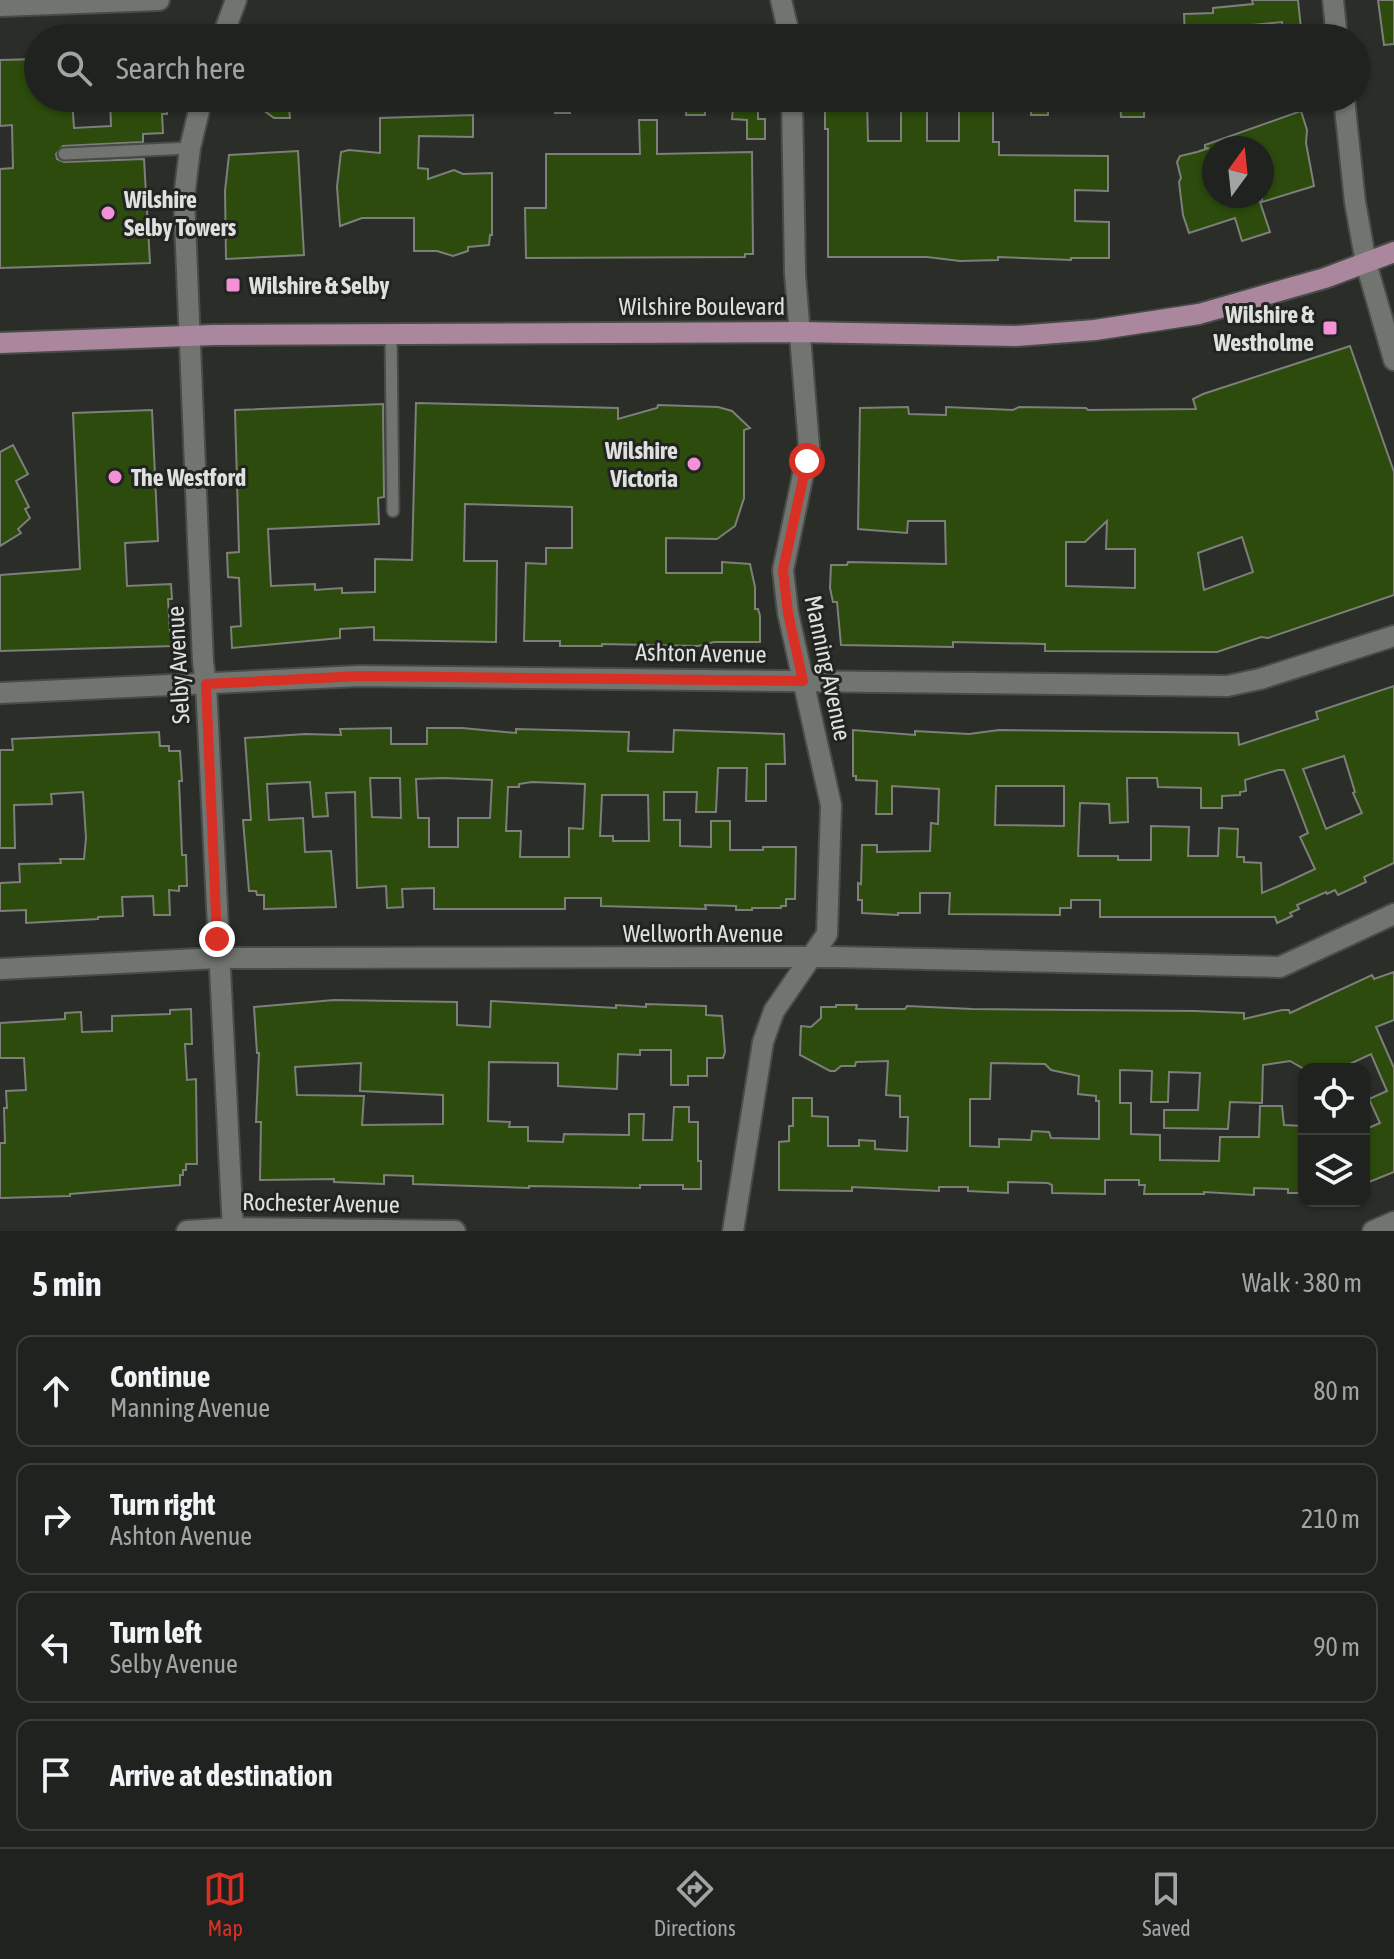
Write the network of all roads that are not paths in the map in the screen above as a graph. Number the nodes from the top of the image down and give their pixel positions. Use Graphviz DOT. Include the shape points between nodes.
graph roads {
  1 [pos="159,0"];
  2 [pos="236,0"];
  3 [pos="781,0"];
  4 [pos="1333,0"];
  5 [pos="0,6"];
  6 [pos="227,24"];
  7 [pos="787,24"];
  8 [pos="1336,24"];
  9 [pos="199,112"];
  10 [pos="792,112"];
  11 [pos="1345,112"];
  12 [pos="190,148"];
  13 [pos="64,154"];
  14 [pos="1394,252"];
  15 [pos="1366,263"];
  16 [pos="798,332"];
  17 [pos="391,334"];
  18 [pos="189,335"];
  19 [pos="0,343"];
  20 [pos="1394,360"];
  21 [pos="393,511"];
  22 [pos="1394,636"];
  23 [pos="803,681"];
  24 [pos="206,684"];
  25 [pos="0,693"];
  26 [pos="1394,914"];
  27 [pos="812,957"];
  28 [pos="218,958"];
  29 [pos="0,969"];
  30 [pos="1394,1222"];
  31 [pos="233,1229"];
  32 [pos="187,1231"];
  33 [pos="455,1231"];
  34 [pos="733,1231"];
  35 [pos="1373,1231"];
  1 -- 5 [label="street"];
  2 -- 6 [label="street"];
  3 -- 7 [label="street"];
  4 -- 8 [label="street"];
  9 -- 12 [label="street, Selby Avenue"];
  10 -- 16 [label="street, Manning Avenue"];
  11 -- 15 [label="street"];
  12 -- 13 [label="lane"];
  12 -- 18 [label="street, Selby Avenue" via="184,198"];
  14 -- 15 [label="main road, Wilshire Boulevard"];
  15 -- 16 [label="main road, Wilshire Boulevard" via="1199,314 1095,330 1016,336"];
  15 -- 20 [label="street"];
  16 -- 17 [label="main road, Wilshire Boulevard"];
  16 -- 23 [label="street, Manning Avenue" via="809,446 783,570"];
  17 -- 18 [label="main road, Wilshire Boulevard"];
  17 -- 21 [label="lane"];
  18 -- 19 [label="main road, Wilshire Boulevard"];
  18 -- 24 [label="street, Selby Avenue"];
  22 -- 23 [label="street, Ashton Avenue" via="1227,686"];
  23 -- 24 [label="street, Ashton Avenue" via="360,676"];
  23 -- 27 [label="street, Manning Avenue" via="832,827 827,934"];
  24 -- 25 [label="street, Ashton Avenue"];
  24 -- 28 [label="street, Selby Avenue"];
  26 -- 27 [label="street, Wellworth Avenue" via="1280,967"];
  27 -- 28 [label="street, Wellworth Avenue"];
  27 -- 34 [label="street, Manning Avenue" via="774,1011 763,1042"];
  28 -- 29 [label="street, Wellworth Avenue"];
  28 -- 31 [label="street, Selby Avenue"];
  30 -- 35 [label="street"];
  31 -- 32 [label="street, Rochester Avenue"];
  31 -- 33 [label="street, Rochester Avenue"];
}
